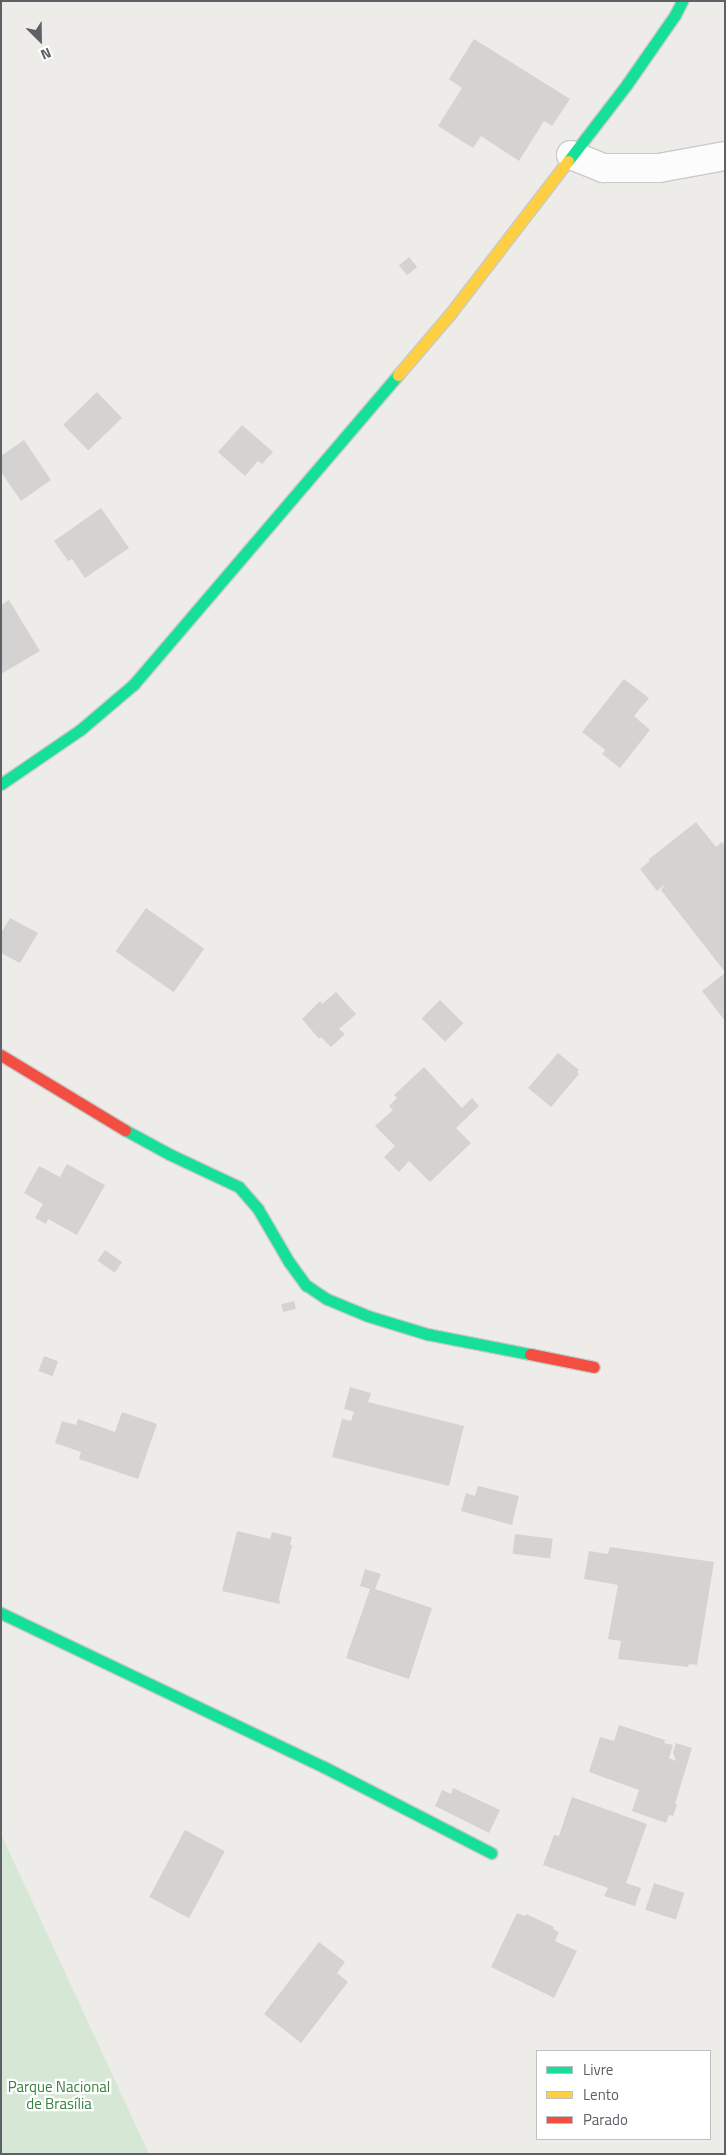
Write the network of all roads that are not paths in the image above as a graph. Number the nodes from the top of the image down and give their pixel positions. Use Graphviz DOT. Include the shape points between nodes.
graph roads {
  1 [pos="682,1"];
  2 [pos="571,155"];
  3 [pos="725,156"];
  4 [pos="1,784"];
  5 [pos="1,1055"];
  6 [pos="594,1367"];
  7 [pos="1,1613"];
  8 [pos="491,1853"];
  1 -- 2 [label="street" via="627,84"];
  2 -- 3 [label="street" via="603,168 659,168"];
  2 -- 4 [label="street" via="450,314 134,684 80,730"];
  5 -- 6 [label="street" via="169,1154 239,1187 258,1209 306,1284 327,1299 368,1316 427,1334"];
  7 -- 8 [label="street" via="324,1766"];
}
